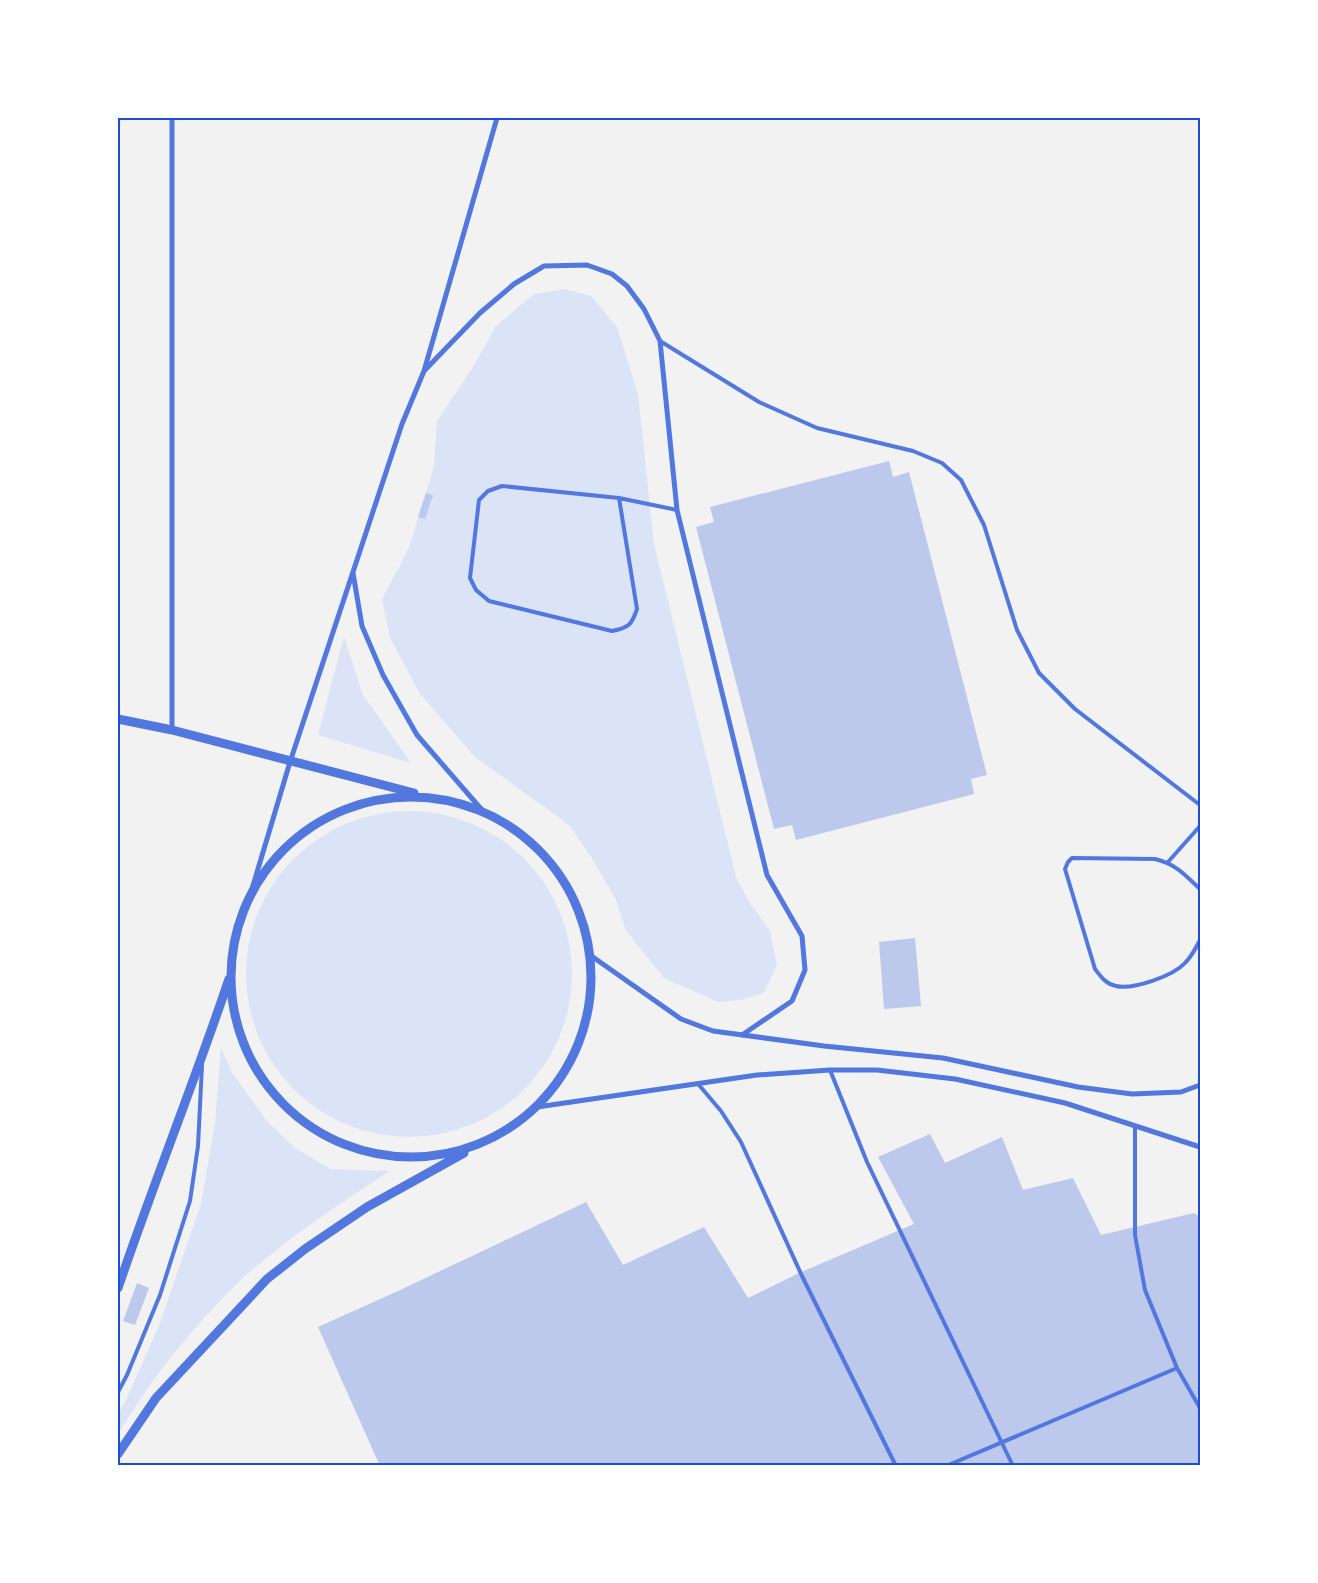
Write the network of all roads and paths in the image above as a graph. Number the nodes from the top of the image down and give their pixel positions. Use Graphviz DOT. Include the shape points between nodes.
graph roads {
  1 [pos="172,118"];
  2 [pos="497,118"];
  3 [pos="660,341"];
  4 [pos="424,371"];
  5 [pos="619,498"];
  6 [pos="677,510"];
  7 [pos="353,573"];
  8 [pos="118,719"];
  9 [pos="172,730"];
  10 [pos="290,762"];
  11 [pos="419,795"];
  12 [pos="1200,805"];
  13 [pos="482,810"];
  14 [pos="1200,826"];
  15 [pos="1168,862"];
  16 [pos="252,889"];
  17 [pos="1200,889"];
  18 [pos="1200,940"];
  19 [pos="590,954"];
  20 [pos="230,976"];
  21 [pos="742,1035"];
  22 [pos="203,1055"];
  23 [pos="830,1070"];
  24 [pos="699,1085"];
  25 [pos="1200,1085"];
  26 [pos="537,1107"];
  27 [pos="1135,1126"];
  28 [pos="482,1144"];
  29 [pos="1200,1147"];
  30 [pos="118,1288"];
  31 [pos="1177,1368"];
  32 [pos="118,1392"];
  33 [pos="1200,1408"];
  34 [pos="118,1454"];
  35 [pos="896,1466"];
  36 [pos="946,1466"];
  37 [pos="1013,1466"];
  1 -- 9 [label="street"];
  2 -- 4 [label="street"];
  3 -- 4 [label="street" via="638,301 612,274 586,265 544,266 514,284 480,313"];
  3 -- 6 [label="street"];
  3 -- 12 [label="lane" via="759,402 817,428 913,451 942,463 961,480 984,525 1017,630 1039,672 1075,709"];
  4 -- 7 [label="street" via="402,424"];
  5 -- 5 [label="lane" via="637,609 632,622 623,629 612,632 489,601 476,590 470,578 472,558 479,500 488,490 502,486"];
  5 -- 6 [label="lane"];
  6 -- 21 [label="street" via="767,875 802,936 805,970 792,1001"];
  7 -- 10 [label="street"];
  7 -- 13 [label="street" via="362,626 383,674 417,735"];
  8 -- 9 [label="street"];
  9 -- 10 [label="street"];
  10 -- 11 [label="street"];
  10 -- 16 [label="street"];
  11 -- 13 [label="street"];
  11 -- 16 [label="street" via="352,804 294,836"];
  13 -- 19 [label="street" via="508,823 534,844 555,868 572,894"];
  14 -- 15 [label="lane"];
  15 -- 17 [label="lane"];
  15 -- 18 [label="lane" via="1141,858 1072,858 1068,862 1065,869 1095,969 1104,980 1116,986 1134,985 1166,976 1185,964"];
  16 -- 20 [label="street" via="235,931"];
  19 -- 21 [label="street" via="681,1018 713,1031"];
  19 -- 26 [label="street" via="588,1010 570,1062"];
  20 -- 22 [label="street"];
  20 -- 28 [label="street" via="240,1035 268,1087 311,1128 365,1152 404,1158 444,1155"];
  21 -- 25 [label="street" via="943,1058 1078,1087 1132,1094 1181,1092"];
  22 -- 30 [label="street"];
  22 -- 32 [label="lane" via="198,1146 190,1201 160,1295"];
  23 -- 24 [label="street" via="757,1075"];
  23 -- 27 [label="street" via="877,1070 955,1079 1065,1103"];
  23 -- 37 [label="lane" via="867,1162"];
  24 -- 26 [label="street"];
  24 -- 35 [label="lane" via="741,1142 802,1276"];
  26 -- 28 [label="street"];
  27 -- 29 [label="street"];
  27 -- 31 [label="lane" via="1135,1235 1145,1290"];
  28 -- 34 [label="street" via="366,1207 268,1279 156,1398"];
  31 -- 33 [label="lane"];
  31 -- 36 [label="lane"];
}
